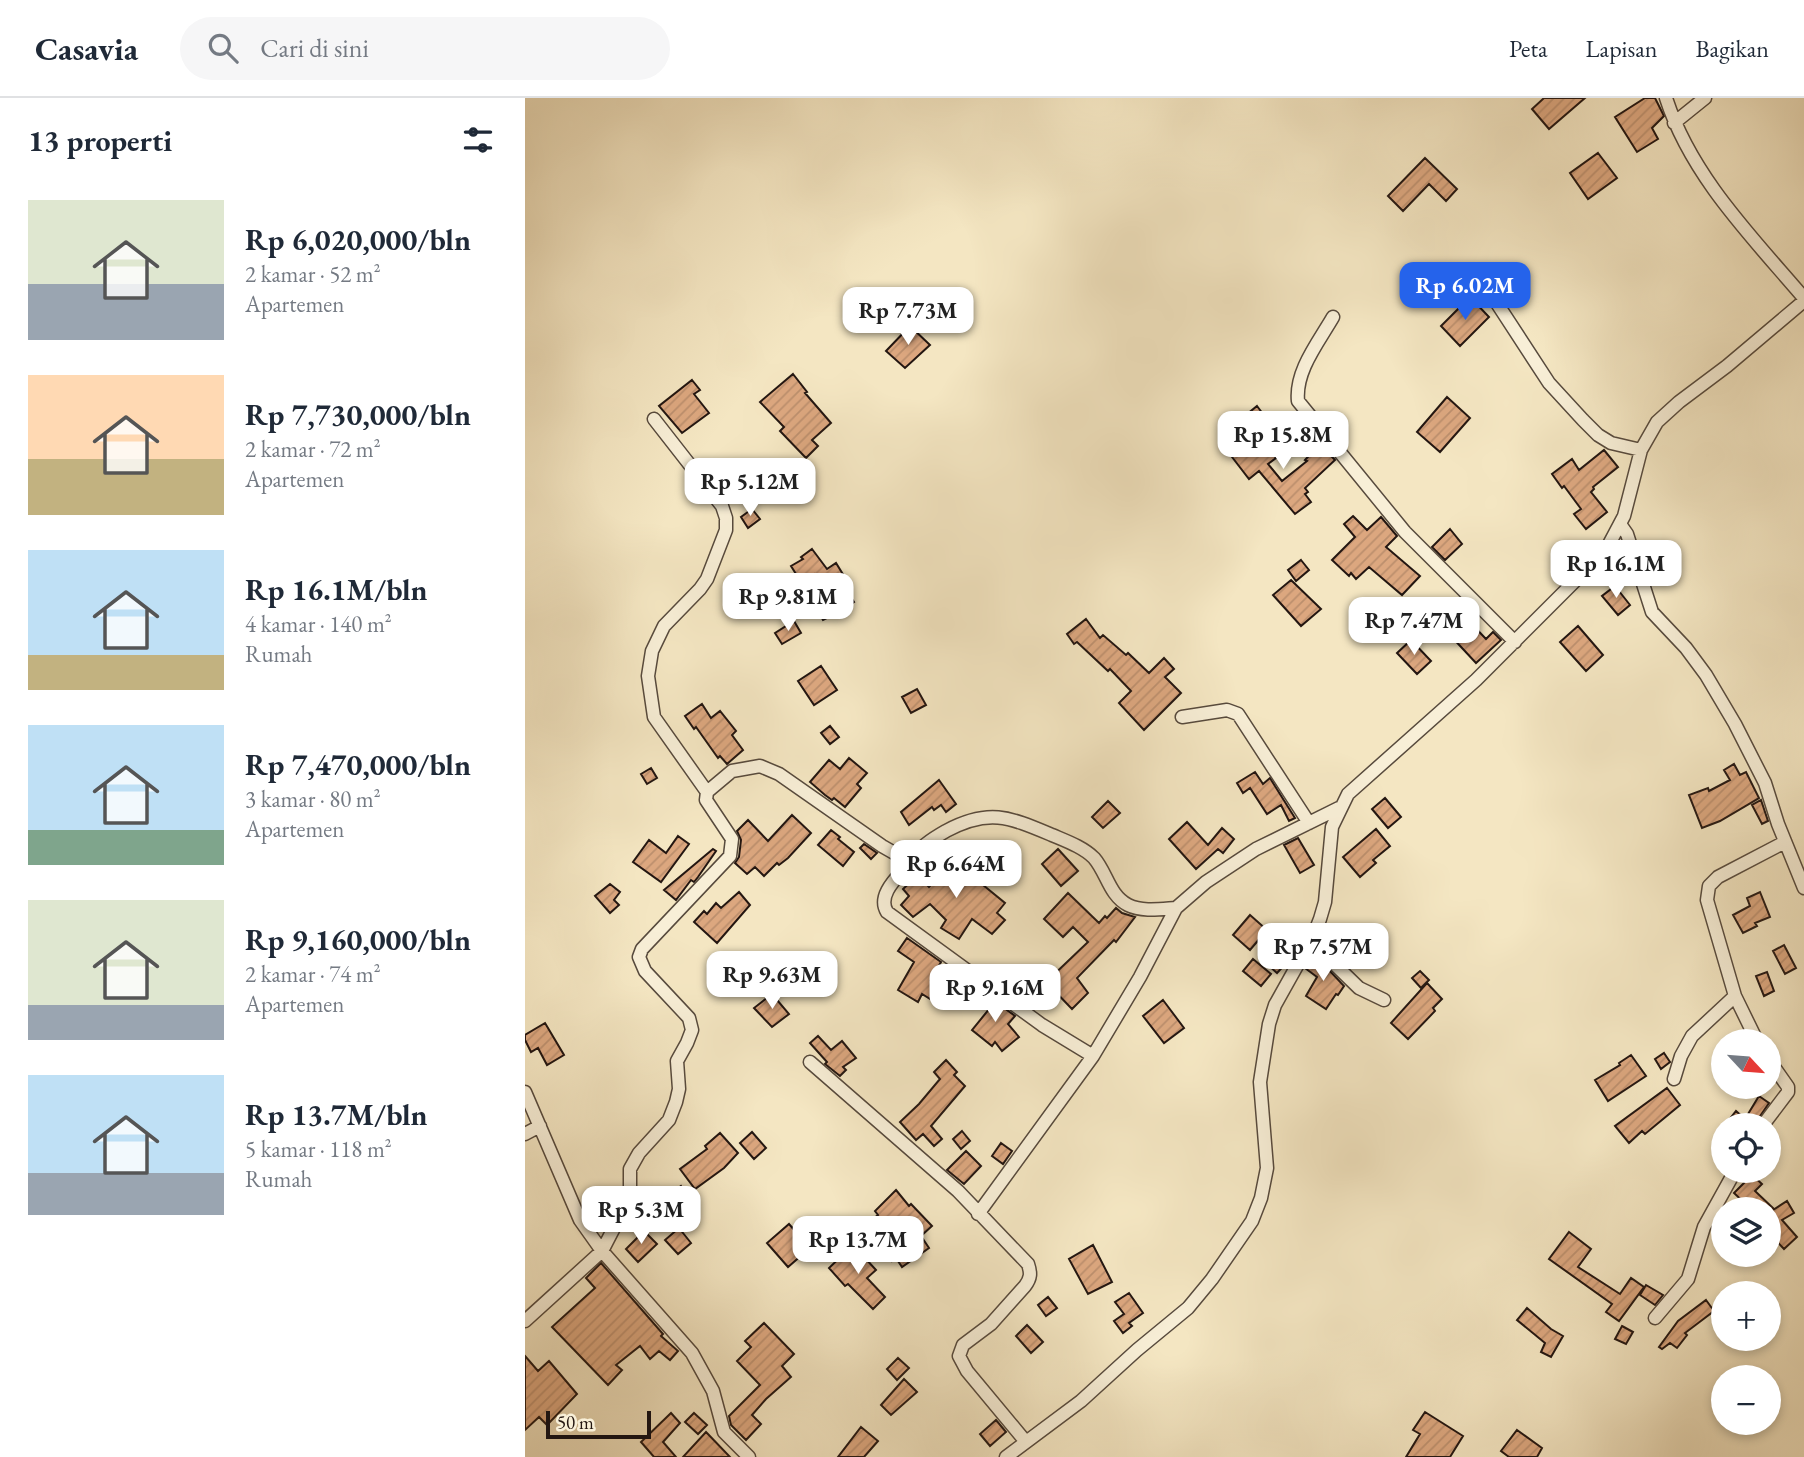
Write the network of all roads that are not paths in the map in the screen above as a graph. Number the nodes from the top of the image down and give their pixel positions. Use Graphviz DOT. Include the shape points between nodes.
graph roads {
  1 [pos="1666,98"];
  2 [pos="1705,98"];
  3 [pos="1674,123"];
  4 [pos="1487,288"];
  5 [pos="1803,304"];
  6 [pos="1333,317"];
  7 [pos="654,419"];
  8 [pos="1641,450"];
  9 [pos="1620,524"];
  10 [pos="1515,642"];
  11 [pos="1182,717"];
  12 [pos="707,792"];
  13 [pos="1339,808"];
  14 [pos="1309,823"];
  15 [pos="1785,842"];
  16 [pos="910,862"];
  17 [pos="1804,888"];
  18 [pos="1176,908"];
  19 [pos="1313,937"];
  20 [pos="1735,996"];
  21 [pos="1384,1000"];
  22 [pos="1751,1029"];
  23 [pos="1093,1056"];
  24 [pos="810,1062"];
  25 [pos="1781,1077"];
  26 [pos="1674,1079"];
  27 [pos="525,1092"];
  28 [pos="1772,1113"];
  29 [pos="540,1126"];
  30 [pos="525,1134"];
  31 [pos="1728,1183"];
  32 [pos="978,1214"];
  33 [pos="602,1251"];
  34 [pos="1655,1318"];
  35 [pos="525,1321"];
  36 [pos="1026,1442"];
  37 [pos="749,1457"];
  38 [pos="1006,1457"];
  1 -- 3 [label="street"];
  2 -- 3 [label="street"];
  3 -- 5 [label="street" via="1723,203"];
  4 -- 8 [label="street" via="1549,383 1583,420 1611,443"];
  5 -- 8 [label="street" via="1667,412"];
  6 -- 10 [label="street" via="1303,370 1298,401 1405,532"];
  7 -- 12 [label="street" via="722,506 726,518 726,530 707,579 664,626 647,677 654,717"];
  8 -- 9 [label="street"];
  9 -- 10 [label="street" via="1605,550"];
  9 -- 15 [label="street" via="1652,612 1706,675 1765,783"];
  10 -- 13 [label="street" via="1348,794"];
  11 -- 14 [label="street" via="1227,710 1238,714"];
  12 -- 16 [label="street" via="732,771 760,766 779,774"];
  12 -- 33 [label="street" via="706,800 732,839 730,856 639,957 645,971 691,1023 688,1043 677,1060 677,1102 669,1120 639,1153 631,1169 630,1198"];
  13 -- 14 [label="street"];
  13 -- 19 [label="street" via="1332,827 1325,902"];
  14 -- 18 [label="street" via="1256,849"];
  15 -- 17 [label="street"];
  15 -- 20 [label="street" via="1709,886 1707,900"];
  16 -- 18 [label="street" via="937,835 967,820 1012,819 1078,847 1094,859 1117,897 1129,906"];
  16 -- 23 [label="street" via="884,897 887,912 1042,1025"];
  18 -- 23 [label="street"];
  19 -- 21 [label="street" via="1359,988"];
  19 -- 36 [label="street" via="1275,1004 1269,1024 1259,1082 1266,1168 1252,1221 1188,1308"];
  20 -- 22 [label="street"];
  20 -- 26 [label="street" via="1692,1036"];
  23 -- 32 [label="street"];
  24 -- 32 [label="street" via="958,1191"];
  25 -- 28 [label="street" via="1789,1092"];
  27 -- 29 [label="street"];
  29 -- 30 [label="street"];
  29 -- 33 [label="street" via="580,1220"];
  31 -- 34 [label="street" via="1704,1227 1688,1279"];
  32 -- 36 [label="street" via="1028,1264 1030,1280 991,1324 963,1345 959,1356"];
  33 -- 35 [label="street"];
  33 -- 37 [label="street" via="692,1353 713,1391 724,1432"];
  36 -- 38 [label="street"];
}
